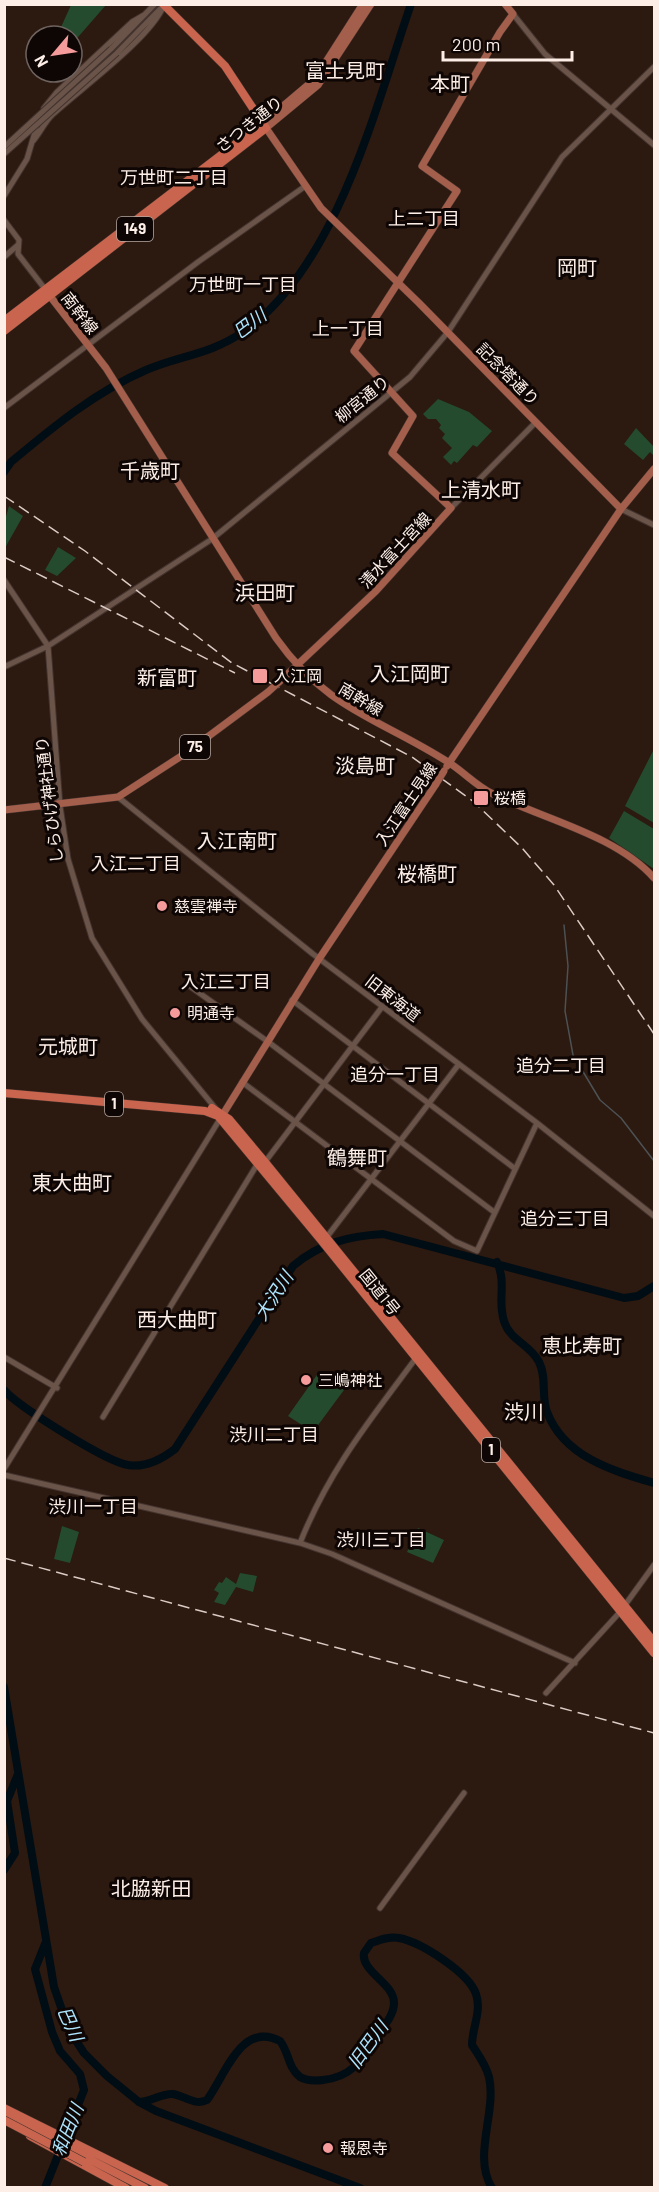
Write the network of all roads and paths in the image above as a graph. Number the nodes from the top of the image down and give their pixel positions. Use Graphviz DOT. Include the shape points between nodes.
graph roads {
  1 [pos="155,4"];
  2 [pos="363,4"];
  3 [pos="371,4"];
  4 [pos="505,4"];
  5 [pos="163,5"];
  6 [pos="513,14"];
  7 [pos="144,15"];
  8 [pos="356,24"];
  9 [pos="654,67"];
  10 [pos="51,98"];
  11 [pos="61,108"];
  12 [pos="611,108"];
  13 [pos="264,125"];
  14 [pos="33,141"];
  15 [pos="654,146"];
  16 [pos="4,147"];
  17 [pos="4,154"];
  18 [pos="304,187"];
  19 [pos="4,196"];
  20 [pos="4,220"];
  21 [pos="19,244"];
  22 [pos="4,257"];
  23 [pos="398,282"];
  24 [pos="47,292"];
  25 [pos="4,321"];
  26 [pos="4,331"];
  27 [pos="448,332"];
  28 [pos="88,345"];
  29 [pos="389,393"];
  30 [pos="4,408"];
  31 [pos="536,422"];
  32 [pos="654,469"];
  33 [pos="451,508"];
  34 [pos="621,509"];
  35 [pos="654,525"];
  36 [pos="212,539"];
  37 [pos="4,580"];
  38 [pos="48,646"];
  39 [pos="297,665"];
  40 [pos="4,667"];
  41 [pos="449,763"];
  42 [pos="118,797"];
  43 [pos="60,806"];
  44 [pos="4,810"];
  45 [pos="654,878"];
  46 [pos="319,959"];
  47 [pos="188,984"];
  48 [pos="292,1000"];
  49 [pos="382,1007"];
  50 [pos="267,1041"];
  51 [pos="352,1046"];
  52 [pos="459,1064"];
  53 [pos="242,1082"];
  54 [pos="324,1083"];
  55 [pos="4,1089"];
  56 [pos="4,1093"];
  57 [pos="429,1103"];
  58 [pos="218,1114"];
  59 [pos="296,1121"];
  60 [pos="537,1123"];
  61 [pos="400,1141"];
  62 [pos="261,1163"];
  63 [pos="514,1168"];
  64 [pos="372,1180"];
  65 [pos="494,1212"];
  66 [pos="654,1216"];
  67 [pos="328,1243"];
  68 [pos="4,1356"];
  69 [pos="416,1358"];
  70 [pos="57,1388"];
  71 [pos="103,1417"];
  72 [pos="4,1469"];
  73 [pos="4,1474"];
  74 [pos="300,1543"];
  75 [pos="654,1565"];
  76 [pos="622,1609"];
  77 [pos="654,1642"];
  78 [pos="654,1653"];
  79 [pos="575,1662"];
  80 [pos="546,1694"];
  81 [pos="464,1793"];
  82 [pos="380,1908"];
  83 [pos="4,2102"];
  84 [pos="4,2108"];
  85 [pos="4,2118"];
  86 [pos="135,2172"];
  87 [pos="126,2187"];
  88 [pos="134,2187"];
  89 [pos="145,2187"];
  90 [pos="158,2187"];
  91 [pos="165,2187"];
  1 -- 7 [label="street"];
  2 -- 8 [label="main road, さつき通り"];
  3 -- 8 [label="main road, さつき通り"];
  4 -- 6 [label="main road"];
  5 -- 11 [label="street" via="158,16 114,62"];
  5 -- 13 [label="highway" via="225,66"];
  5 -- 17 [label="street, bridge" via="117,53"];
  6 -- 12 [label="street" via="545,54"];
  6 -- 23 [label="main road, 清水富士宮線" via="422,166 457,190"];
  7 -- 10 [label="street"];
  7 -- 16 [label="street, bridge"];
  8 -- 13 [label="main road, さつき通り" via="318,85"];
  9 -- 12 [label="street, 柳宮通り"];
  10 -- 11 [label="street"];
  10 -- 14 [label="street" via="42,111"];
  11 -- 14 [label="street"];
  12 -- 15 [label="street"];
  12 -- 27 [label="street, 柳宮通り" via="562,157"];
  13 -- 18 [label="main road"];
  13 -- 24 [label="highway, さつき通り / 149"];
  14 -- 19 [label="street" via="21,173"];
  18 -- 23 [label="main road, 記念塔通り"];
  18 -- 28 [label="street"];
  20 -- 21 [label="street"];
  21 -- 22 [label="street"];
  21 -- 24 [label="street" via="18,254"];
  23 -- 27 [label="main road, 記念塔通り"];
  23 -- 29 [label="main road, 清水富士宮線" via="354,351"];
  24 -- 25 [label="highway, さつき通り / 149"];
  24 -- 26 [label="highway, さつき通り / 149"];
  24 -- 28 [label="main road, 南幹線"];
  27 -- 29 [label="street, 柳宮通り" via="410,377"];
  27 -- 31 [label="main road, 記念塔通り"];
  28 -- 30 [label="street"];
  28 -- 36 [label="main road, 南幹線"];
  29 -- 33 [label="main road, 清水富士宮線" via="413,416 392,453"];
  29 -- 36 [label="street, 柳宮通り"];
  31 -- 33 [label="street"];
  31 -- 34 [label="main road, 記念塔通り"];
  32 -- 34 [label="main road, 入江富士見線"];
  33 -- 39 [label="main road, 清水富士宮線 / 75" via="376,591"];
  34 -- 35 [label="street, 記念塔通り"];
  34 -- 41 [label="main road, 入江富士見線"];
  36 -- 38 [label="street, 柳宮通り"];
  36 -- 39 [label="main road, 南幹線"];
  37 -- 38 [label="street"];
  38 -- 40 [label="street, 柳宮通り"];
  38 -- 43 [label="street, しらひげ神社通り"];
  39 -- 41 [label="main road, 南幹線" via="337,702"];
  39 -- 42 [label="main road, 清水富士宮線 / 75, bridge" via="268,692 186,753"];
  41 -- 45 [label="main road, 南幹線" via="492,794 626,854"];
  41 -- 46 [label="main road, 入江富士見線, bridge"];
  42 -- 43 [label="main road, 清水富士宮線 / 75"];
  42 -- 46 [label="street, 旧東海道"];
  43 -- 44 [label="main road, 清水富士宮線 / 75"];
  43 -- 58 [label="street, しらひげ神社通り" via="68,860 92,938 142,1020"];
  46 -- 48 [label="main road, 入江富士見線"];
  46 -- 49 [label="street, 旧東海道"];
  47 -- 50 [label="street"];
  48 -- 50 [label="main road, 入江富士見線"];
  48 -- 51 [label="street"];
  49 -- 51 [label="street"];
  49 -- 52 [label="street, 旧東海道"];
  50 -- 53 [label="main road, 入江富士見線"];
  50 -- 54 [label="street"];
  51 -- 54 [label="street"];
  51 -- 57 [label="street"];
  52 -- 57 [label="street"];
  52 -- 60 [label="street, 旧東海道"];
  53 -- 58 [label="main road, 入江富士見線"];
  53 -- 59 [label="street"];
  54 -- 59 [label="street"];
  54 -- 61 [label="street"];
  55 -- 58 [label="highway, 1"];
  56 -- 58 [label="highway, 1"];
  57 -- 61 [label="street"];
  57 -- 63 [label="street"];
  58 -- 62 [label="highway, 国道1号 / 1"];
  58 -- 70 [label="street"];
  59 -- 62 [label="street"];
  59 -- 64 [label="street"];
  60 -- 63 [label="street"];
  60 -- 66 [label="street, 旧東海道"];
  61 -- 64 [label="street"];
  61 -- 65 [label="street"];
  62 -- 67 [label="highway, 国道1号 / 1"];
  62 -- 71 [label="street"];
  63 -- 65 [label="street"];
  64 -- 65 [label="street" via="458,1244 477,1251"];
  64 -- 67 [label="street"];
  67 -- 69 [label="highway, 国道1号 / 1"];
  67 -- 76 [label="highway, 国道1号 / 1"];
  68 -- 70 [label="street"];
  69 -- 74 [label="street" via="344,1454"];
  69 -- 76 [label="highway, 国道1号 / 1"];
  70 -- 72 [label="street"];
  73 -- 74 [label="street"];
  74 -- 79 [label="street"];
  75 -- 76 [label="street"];
  76 -- 77 [label="highway, 国道1号 / 1"];
  76 -- 78 [label="highway, 国道1号 / 1"];
  76 -- 79 [label="street"];
  79 -- 80 [label="street"];
  81 -- 82 [label="street"];
  83 -- 86 [label="highway"];
  84 -- 86 [label="highway"];
  84 -- 90 [label="highway"];
  85 -- 87 [label="highway" via="39,2143"];
  85 -- 88 [label="highway, bridge"];
  85 -- 89 [label="highway"];
  86 -- 91 [label="highway"];
}
